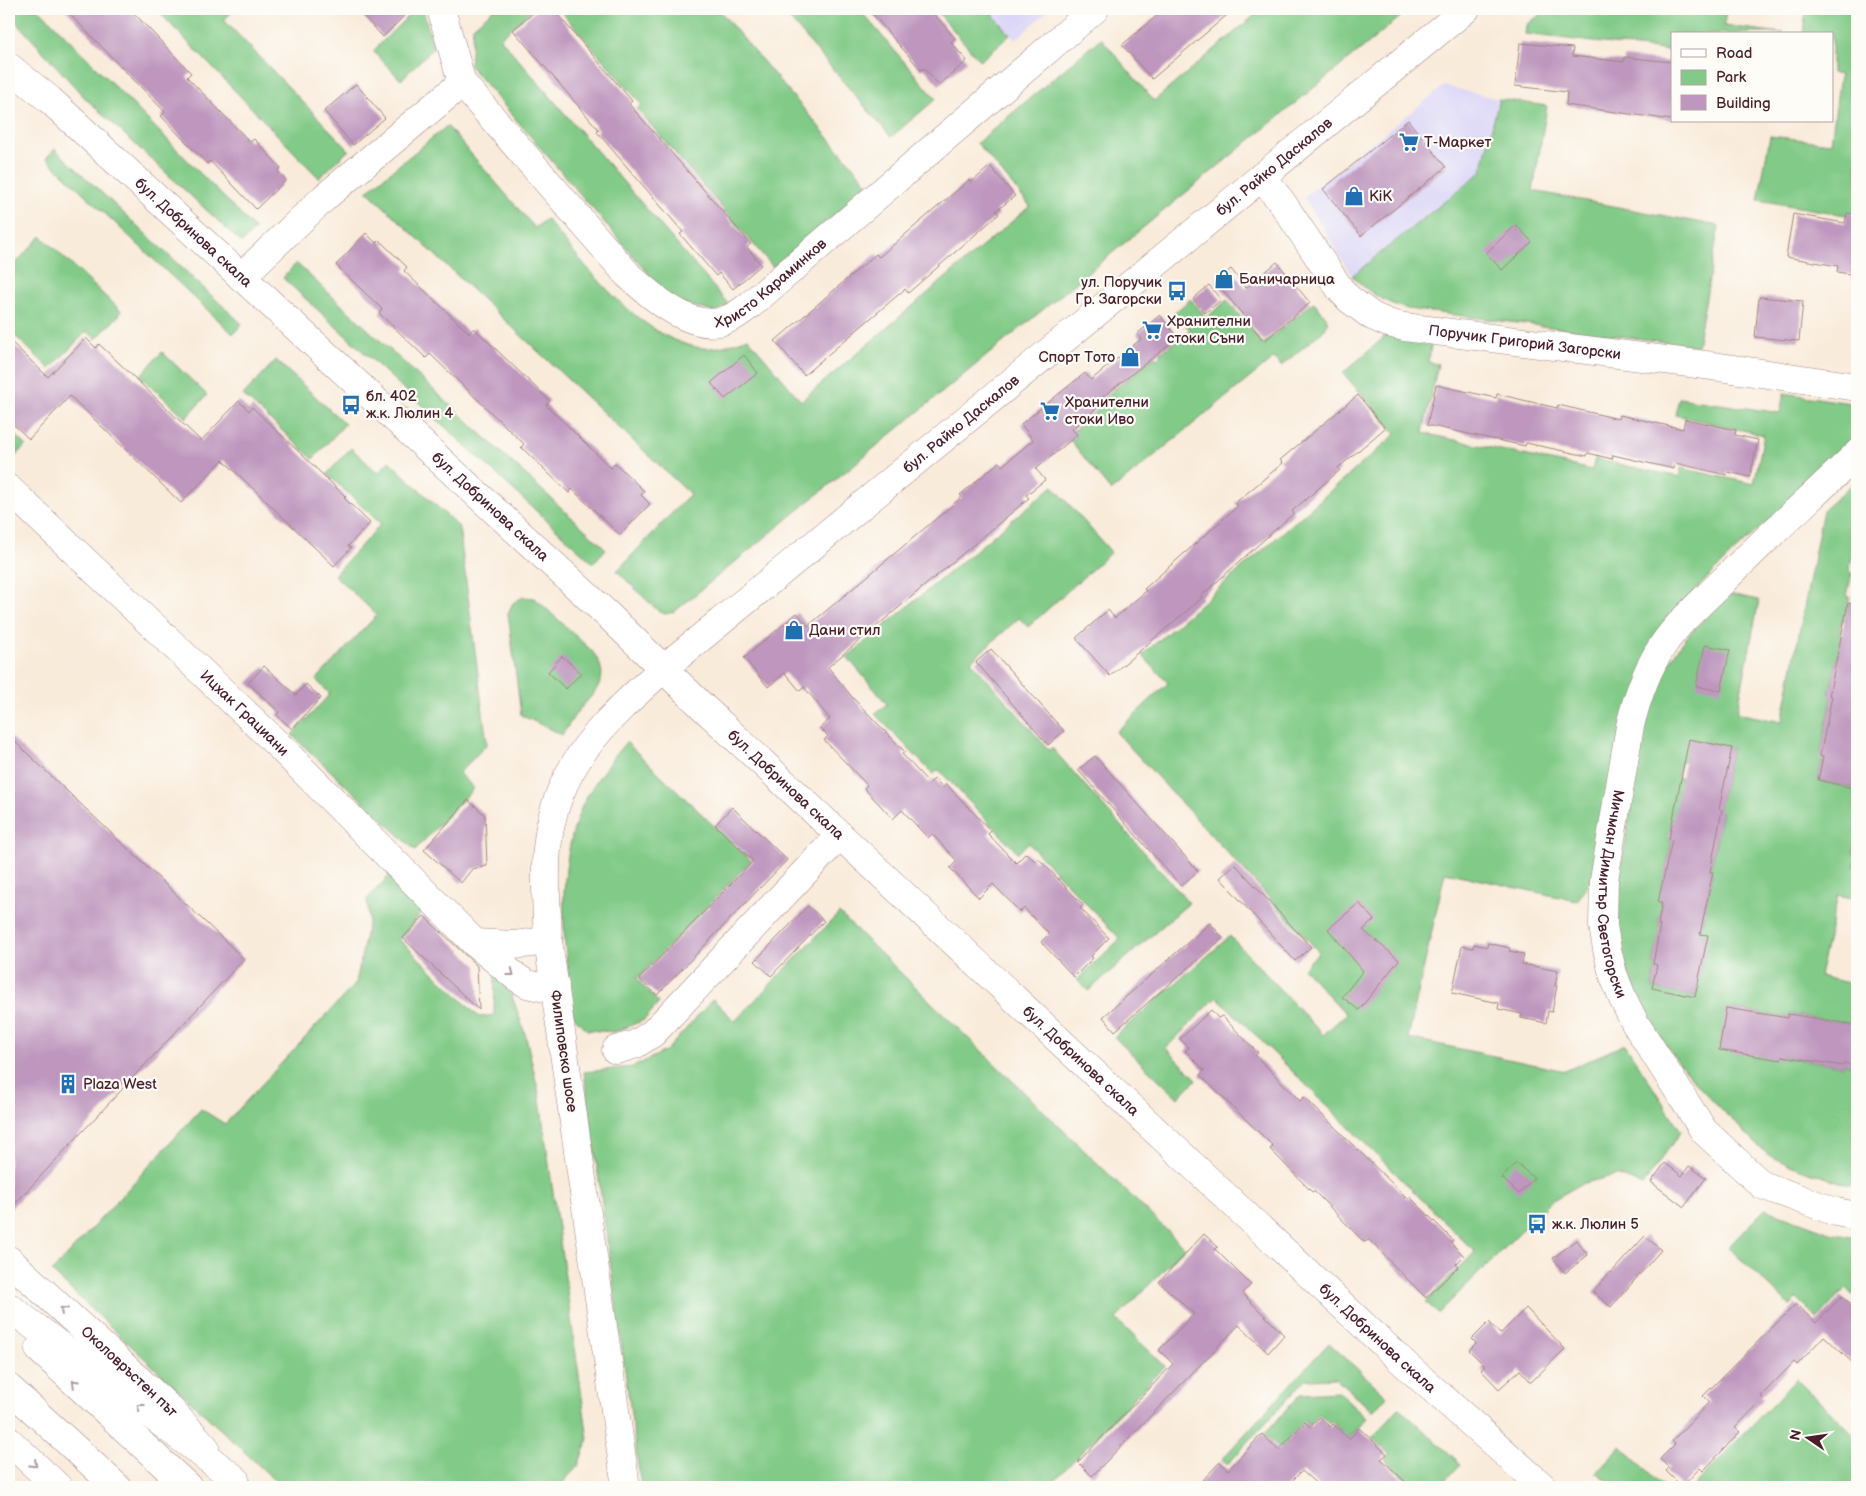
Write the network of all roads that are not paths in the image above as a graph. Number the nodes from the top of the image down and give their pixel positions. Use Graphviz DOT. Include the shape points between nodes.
graph roads {
  1 [pos="441,9"];
  2 [pos="1095,9"];
  3 [pos="1466,9"];
  4 [pos="9,55"];
  5 [pos="9,67"];
  6 [pos="462,83"];
  7 [pos="50,100"];
  8 [pos="1261,177"];
  9 [pos="241,277"];
  10 [pos="1857,387"];
  11 [pos="1857,454"];
  12 [pos="9,489"];
  13 [pos="664,668"];
  14 [pos="840,835"];
  15 [pos="548,941"];
  16 [pos="474,943"];
  17 [pos="555,985"];
  18 [pos="616,1050"];
  19 [pos="1857,1216"];
  20 [pos="9,1260"];
  21 [pos="9,1307"];
  22 [pos="9,1322"];
  23 [pos="9,1388"];
  24 [pos="9,1414"];
  25 [pos="9,1441"];
  26 [pos="625,1479"];
  27 [pos="239,1483"];
  28 [pos="58,1487"];
  29 [pos="105,1487"];
  30 [pos="117,1487"];
  31 [pos="188,1487"];
  32 [pos="1543,1487"];
  1 -- 6 [label="main road"];
  2 -- 6 [label="main road, Христо Караминков" via="750,305 736,316 719,322 701,322 684,316 645,291"];
  3 -- 8 [label="main road, бул. Райко Даскалов"];
  4 -- 7 [label="main road, бул. Добринова скала"];
  5 -- 7 [label="main road, бул. Добринова скала"];
  6 -- 9 [label="main road" via="325,197"];
  7 -- 9 [label="main road, бул. Добринова скала"];
  8 -- 10 [label="main road, Поручик Григорий Загорски" via="1281,201 1340,289 1361,308 1388,323"];
  8 -- 13 [label="main road, бул. Райко Даскалов"];
  9 -- 13 [label="main road, бул. Добринова скала"];
  11 -- 19 [label="main road, Мичман Димитър Светогорски" via="1743,561 1676,627 1662,646 1635,705 1630,726 1603,903 1607,948 1623,999 1704,1131 1762,1185 1836,1212"];
  12 -- 16 [label="main road, Ицхак Грациани" via="265,732"];
  13 -- 14 [label="main road, бул. Добринова скала"];
  13 -- 15 [label="main road, Филиповско шосе" via="623,705 580,754 561,788 547,848"];
  14 -- 18 [label="main road" via="653,1033 636,1044"];
  14 -- 32 [label="main road, бул. Добринова скала" via="1401,1360"];
  15 -- 16 [label="main road" via="514,945"];
  15 -- 17 [label="main road, Филиповско шосе"];
  16 -- 17 [label="main road, Ицхак Грациани, one-way" via="527,984"];
  17 -- 26 [label="main road, Филиповско шосе"];
  27 -- 20 [label="main road, Околовръстен път, one-way" via="167,1406"];
  27 -- 21 [label="main road, one-way"];
  31 -- 22 [label="main road, one-way"];
  23 -- 30 [label="main road"];
  24 -- 29 [label="main road"];
  25 -- 28 [label="main road, one-way"];
}
